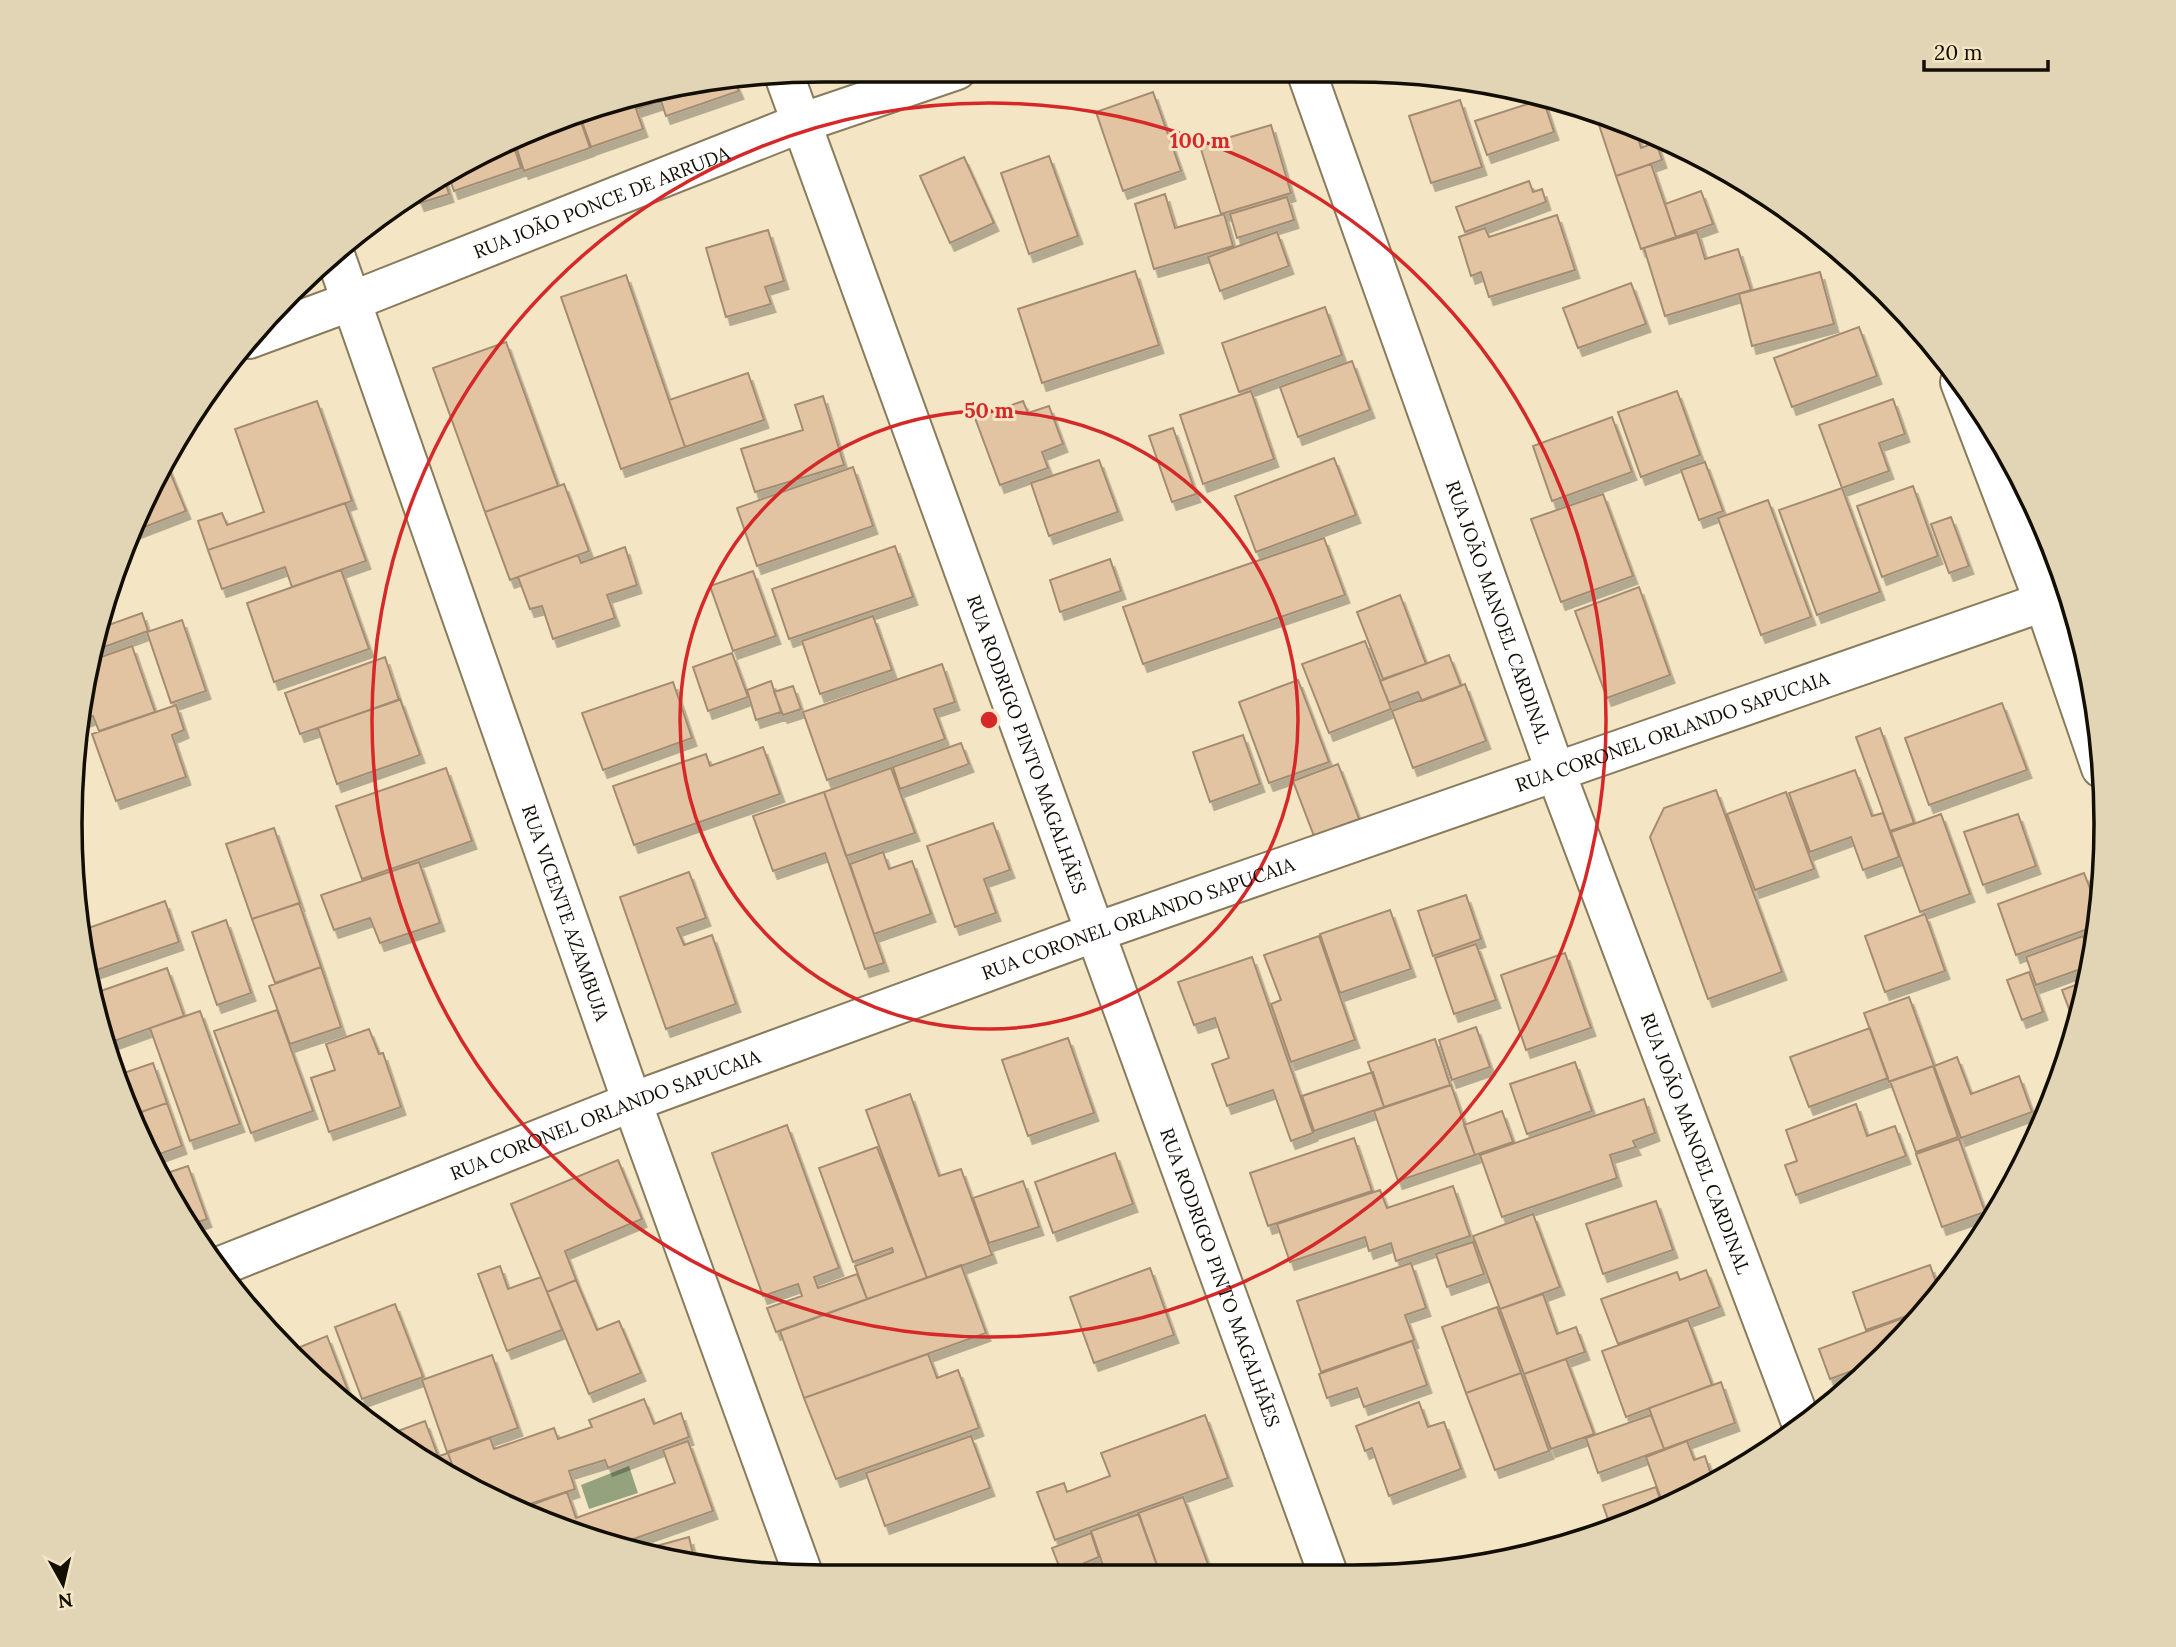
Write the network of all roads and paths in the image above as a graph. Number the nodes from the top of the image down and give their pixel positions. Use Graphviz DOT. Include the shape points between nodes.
graph roads {
  1 [pos="922,82"];
  2 [pos="1310,82"];
  3 [pos="787,84"];
  4 [pos="802,123"];
  5 [pos="338,263"];
  6 [pos="352,301"];
  7 [pos="269,332"];
  8 [pos="1984,437"];
  9 [pos="2055,598"];
  10 [pos="2084,704"];
  11 [pos="1556,773"];
  12 [pos="1096,932"];
  13 [pos="632,1102"];
  14 [pos="227,1263"];
  15 [pos="1799,1416"];
  16 [pos="800,1564"];
  17 [pos="1325,1565"];
  1 -- 4 [label="street, RUA JOÃO PONCE DE ARRUDA"];
  2 -- 11 [label="street, RUA JOÃO MANOEL CARDINAL"];
  3 -- 4 [label="street, RUA RODRIGO PINTO MAGALHÃES"];
  4 -- 6 [label="street, RUA JOÃO PONCE DE ARRUDA"];
  4 -- 12 [label="street, RUA RODRIGO PINTO MAGALHÃES"];
  5 -- 6 [label="street, RUA VICENTE AZAMBUJA"];
  6 -- 7 [label="street, RUA JOÃO PONCE DE ARRUDA"];
  6 -- 13 [label="street, RUA VICENTE AZAMBUJA"];
  8 -- 9 [label="street"];
  9 -- 10 [label="street"];
  9 -- 11 [label="street, RUA CORONEL ORLANDO SAPUCAIA"];
  11 -- 12 [label="street, RUA CORONEL ORLANDO SAPUCAIA"];
  11 -- 15 [label="street, RUA JOÃO MANOEL CARDINAL"];
  12 -- 13 [label="street, RUA CORONEL ORLANDO SAPUCAIA"];
  12 -- 17 [label="street, RUA RODRIGO PINTO MAGALHÃES"];
  13 -- 14 [label="street, RUA CORONEL ORLANDO SAPUCAIA"];
  13 -- 16 [label="street, RUA VICENTE AZAMBUJA"];
}
